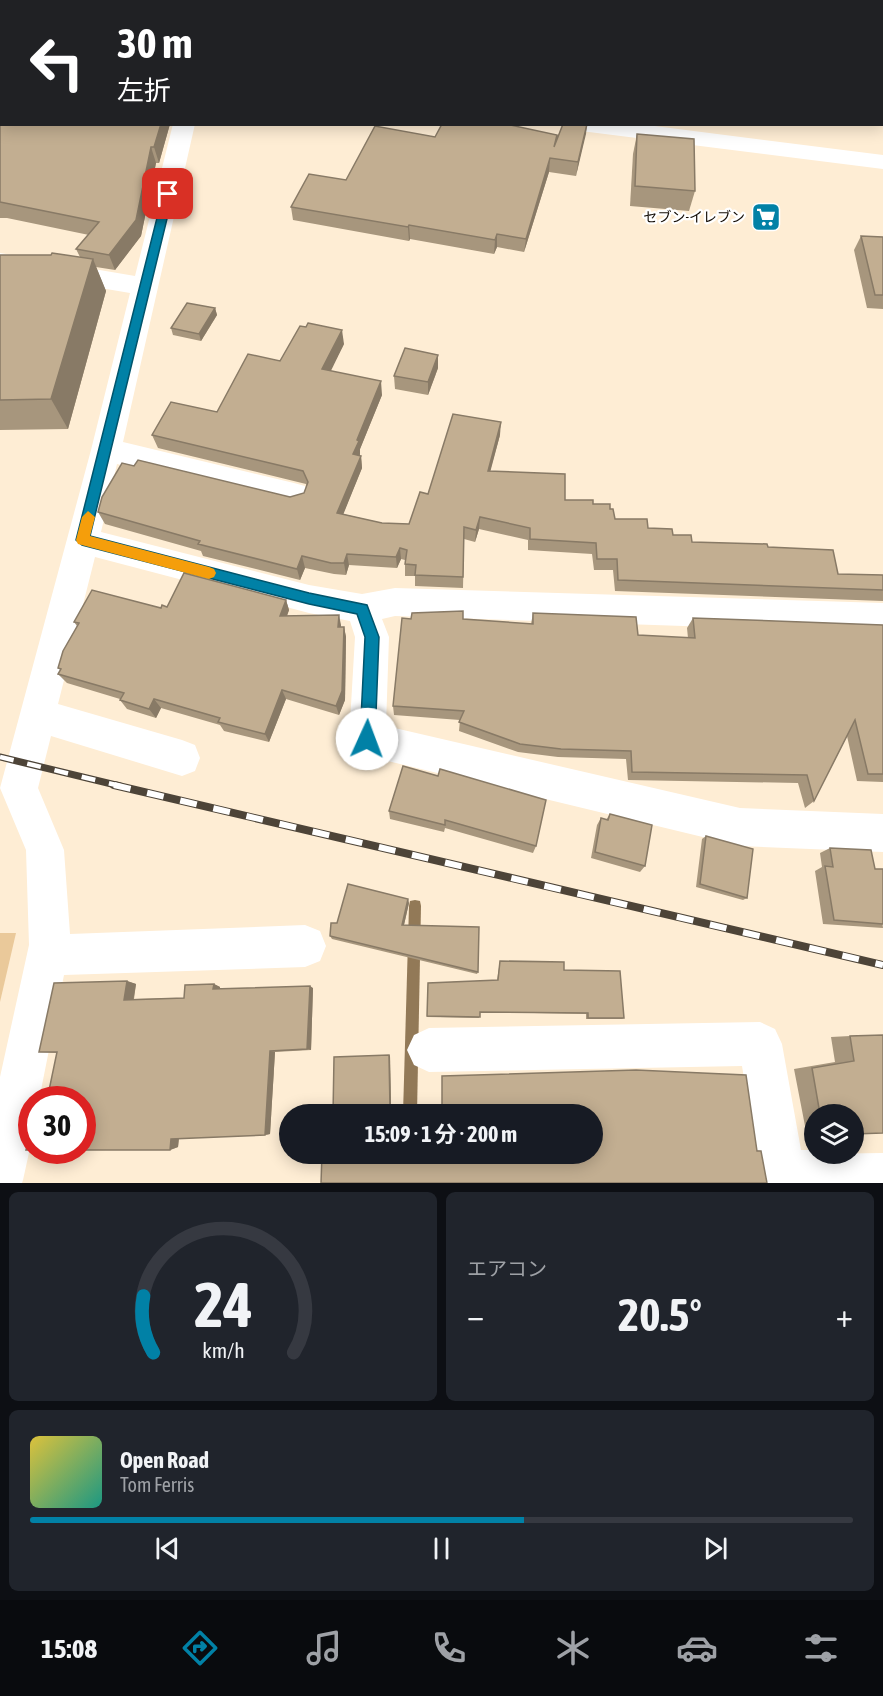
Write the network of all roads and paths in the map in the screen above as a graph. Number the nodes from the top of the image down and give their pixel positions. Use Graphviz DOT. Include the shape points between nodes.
graph roads {
  1 [pos="184,126"];
  2 [pos="597,126"];
  3 [pos="883,162"];
  4 [pos="0,262"];
  5 [pos="145,287"];
  6 [pos="106,450"];
  7 [pos="294,495"];
  8 [pos="82,540"];
  9 [pos="362,609"];
  10 [pos="883,618"];
  11 [pos="38,715"];
  12 [pos="182,758"];
  13 [pos="883,833"];
  14 [pos="305,946"];
  15 [pos="48,955"];
  16 [pos="429,1050"];
  17 [pos="883,1176"];
  18 [pos="783,1177"];
  19 [pos="0,1180"];
  1 -- 5 [label="street"];
  2 -- 3 [label="street"];
  4 -- 5 [label="street"];
  5 -- 6 [label="street"];
  6 -- 7 [label="street"];
  6 -- 8 [label="street"];
  8 -- 9 [label="street"];
  8 -- 11 [label="street"];
  9 -- 10 [label="street" via="395,602"];
  9 -- 13 [label="street" via="372,637 367,739 741,827"];
  11 -- 12 [label="street"];
  11 -- 15 [label="street" via="18,788 45,850"];
  14 -- 15 [label="street"];
  15 -- 19 [label="street"];
  16 -- 18 [label="street" via="760,1044"];
  17 -- 18 [label="street"];
}
